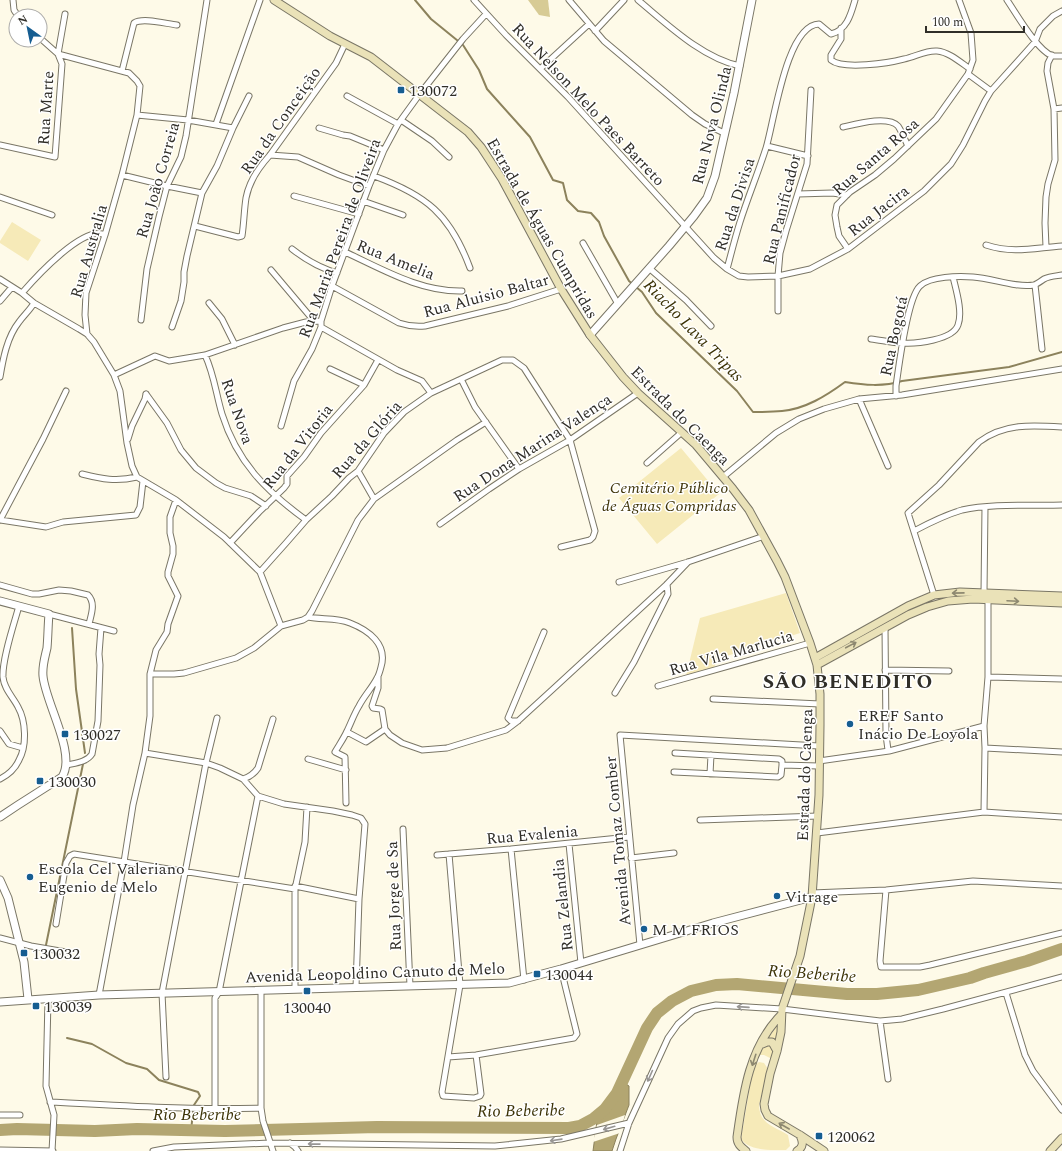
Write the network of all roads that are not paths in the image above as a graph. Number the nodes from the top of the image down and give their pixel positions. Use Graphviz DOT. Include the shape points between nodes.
graph roads {
  1 [pos="207,0"];
  2 [pos="260,0"];
  3 [pos="274,0"];
  4 [pos="474,0"];
  5 [pos="570,0"];
  6 [pos="624,0"];
  7 [pos="638,0"];
  8 [pos="752,0"];
  9 [pos="855,0"];
  10 [pos="959,0"];
  11 [pos="1007,0"];
  12 [pos="1062,11"];
  13 [pos="65,14"];
  14 [pos="486,14"];
  15 [pos="589,24"];
  16 [pos="177,25"];
  17 [pos="841,28"];
  18 [pos="595,31"];
  19 [pos="1035,42"];
  20 [pos="345,44"];
  21 [pos="48,45"];
  22 [pos="58,54"];
  23 [pos="1052,56"];
  24 [pos="1062,56"];
  25 [pos="740,66"];
  26 [pos="540,69"];
  27 [pos="122,71"];
  28 [pos="969,72"];
  29 [pos="811,90"];
  30 [pos="991,91"];
  31 [pos="419,95"];
  32 [pos="249,96"];
  33 [pos="347,96"];
  34 [pos="1062,108"];
  35 [pos="1054,109"];
  36 [pos="137,115"];
  37 [pos="188,120"];
  38 [pos="399,122"];
  39 [pos="216,124"];
  40 [pos="843,127"];
  41 [pos="233,128"];
  42 [pos="319,128"];
  43 [pos="724,133"];
  44 [pos="0,145"];
  45 [pos="767,146"];
  46 [pos="908,146"];
  47 [pos="384,150"];
  48 [pos="270,155"];
  49 [pos="449,156"];
  50 [pos="808,156"];
  51 [pos="1062,159"];
  52 [pos="1055,160"];
  53 [pos="122,175"];
  54 [pos="374,176"];
  55 [pos="167,186"];
  56 [pos="369,186"];
  57 [pos="202,193"];
  58 [pos="798,194"];
  59 [pos="846,195"];
  60 [pos="294,196"];
  61 [pos="0,197"];
  62 [pos="363,201"];
  63 [pos="359,214"];
  64 [pos="52,215"];
  65 [pos="403,215"];
  66 [pos="195,226"];
  67 [pos="686,226"];
  68 [pos="105,235"];
  69 [pos="583,243"];
  70 [pos="986,245"];
  71 [pos="1062,246"];
  72 [pos="1046,247"];
  73 [pos="292,249"];
  74 [pos="848,249"];
  75 [pos="345,252"];
  76 [pos="470,268"];
  77 [pos="649,268"];
  78 [pos="727,269"];
  79 [pos="271,270"];
  80 [pos="337,273"];
  81 [pos="1062,275"];
  82 [pos="778,276"];
  83 [pos="953,277"];
  84 [pos="0,279"];
  85 [pos="1035,285"];
  86 [pos="332,286"];
  87 [pos="12,287"];
  88 [pos="561,289"];
  89 [pos="462,291"];
  90 [pos="22,293"];
  91 [pos="0,301"];
  92 [pos="34,302"];
  93 [pos="209,303"];
  94 [pos="618,304"];
  95 [pos="778,311"];
  96 [pos="141,320"];
  97 [pos="314,321"];
  98 [pos="321,321"];
  99 [pos="711,326"];
  100 [pos="172,327"];
  101 [pos="321,327"];
  102 [pos="87,334"];
  103 [pos="590,336"];
  104 [pos="871,339"];
  105 [pos="903,343"];
  106 [pos="235,345"];
  107 [pos="1042,349"];
  108 [pos="205,355"];
  109 [pos="378,360"];
  110 [pos="330,369"];
  111 [pos="1062,369"];
  112 [pos="114,375"];
  113 [pos="0,377"];
  114 [pos="461,379"];
  115 [pos="364,385"];
  116 [pos="66,391"];
  117 [pos="431,393"];
  118 [pos="638,393"];
  119 [pos="896,396"];
  120 [pos="859,399"];
  121 [pos="486,422"];
  122 [pos="280,426"];
  123 [pos="1062,427"];
  124 [pos="682,432"];
  125 [pos="570,440"];
  126 [pos="127,443"];
  127 [pos="647,463"];
  128 [pos="888,466"];
  129 [pos="519,469"];
  130 [pos="358,471"];
  131 [pos="82,474"];
  132 [pos="137,477"];
  133 [pos="723,477"];
  134 [pos="143,481"];
  135 [pos="276,496"];
  136 [pos="374,499"];
  137 [pos="176,500"];
  138 [pos="266,506"];
  139 [pos="1062,506"];
  140 [pos="985,507"];
  141 [pos="0,520"];
  142 [pos="306,520"];
  143 [pos="440,524"];
  144 [pos="914,531"];
  145 [pos="764,536"];
  146 [pos="230,543"];
  147 [pos="561,547"];
  148 [pos="688,562"];
  149 [pos="260,572"];
  150 [pos="620,582"];
  151 [pos="667,584"];
  152 [pos="0,585"];
  153 [pos="984,593"];
  154 [pos="934,595"];
  155 [pos="1062,596"];
  156 [pos="988,600"];
  157 [pos="0,601"];
  158 [pos="1062,603"];
  159 [pos="19,606"];
  160 [pos="49,614"];
  161 [pos="308,617"];
  162 [pos="89,624"];
  163 [pos="281,626"];
  164 [pos="885,627"];
  165 [pos="101,628"];
  166 [pos="114,631"];
  167 [pos="544,632"];
  168 [pos="810,643"];
  169 [pos="816,661"];
  170 [pos="886,670"];
  171 [pos="949,671"];
  172 [pos="150,674"];
  173 [pos="378,677"];
  174 [pos="988,677"];
  175 [pos="1062,679"];
  176 [pos="658,686"];
  177 [pos="615,693"];
  178 [pos="713,699"];
  179 [pos="820,704"];
  180 [pos="217,718"];
  181 [pos="272,719"];
  182 [pos="518,721"];
  183 [pos="984,726"];
  184 [pos="385,729"];
  185 [pos="0,731"];
  186 [pos="347,732"];
  187 [pos="819,746"];
  188 [pos="23,748"];
  189 [pos="985,748"];
  190 [pos="889,751"];
  191 [pos="1062,752"];
  192 [pos="144,753"];
  193 [pos="675,753"];
  194 [pos="711,755"];
  195 [pos="308,759"];
  196 [pos="206,763"];
  197 [pos="819,764"];
  198 [pos="67,765"];
  199 [pos="782,765"];
  200 [pos="346,770"];
  201 [pos="674,772"];
  202 [pos="710,774"];
  203 [pos="0,779"];
  204 [pos="243,779"];
  205 [pos="258,796"];
  206 [pos="346,803"];
  207 [pos="307,807"];
  208 [pos="984,812"];
  209 [pos="818,816"];
  210 [pos="0,817"];
  211 [pos="1062,817"];
  212 [pos="700,820"];
  213 [pos="403,829"];
  214 [pos="816,833"];
  215 [pos="629,837"];
  216 [pos="570,844"];
  217 [pos="511,850"];
  218 [pos="674,853"];
  219 [pos="449,854"];
  220 [pos="437,855"];
  221 [pos="631,858"];
  222 [pos="124,862"];
  223 [pos="185,872"];
  224 [pos="0,880"];
  225 [pos="242,881"];
  226 [pos="1062,886"];
  227 [pos="295,888"];
  228 [pos="886,890"];
  229 [pos="812,895"];
  230 [pos="359,898"];
  231 [pos="56,924"];
  232 [pos="1062,934"];
  233 [pos="0,938"];
  234 [pos="19,943"];
  235 [pos="640,945"];
  236 [pos="66,952"];
  237 [pos="581,963"];
  238 [pos="561,969"];
  239 [pos="1062,977"];
  240 [pos="524,980"];
  241 [pos="460,985"];
  242 [pos="410,986"];
  243 [pos="356,987"];
  244 [pos="295,988"];
  245 [pos="261,990"];
  246 [pos="219,992"];
  247 [pos="162,993"];
  248 [pos="1006,993"];
  249 [pos="99,995"];
  250 [pos="28,999"];
  251 [pos="48,999"];
  252 [pos="0,1002"];
  253 [pos="782,1012"];
  254 [pos="880,1021"];
  255 [pos="758,1046"];
  256 [pos="777,1051"];
  257 [pos="476,1055"];
  258 [pos="448,1057"];
  259 [pos="166,1077"];
  260 [pos="888,1079"];
  261 [pos="50,1102"];
  262 [pos="261,1108"];
  263 [pos="215,1110"];
  264 [pos="1062,1110"];
  265 [pos="0,1115"];
  266 [pos="20,1115"];
  267 [pos="627,1123"];
  268 [pos="800,1135"];
  269 [pos="1062,1138"];
  270 [pos="270,1144"];
  271 [pos="290,1144"];
  272 [pos="0,1150"];
  273 [pos="23,1150"];
  274 [pos="52,1151"];
  275 [pos="153,1151"];
  276 [pos="273,1151"];
  277 [pos="298,1151"];
  278 [pos="620,1151"];
  279 [pos="746,1151"];
  280 [pos="796,1151"];
  281 [pos="824,1151"];
  282 [pos="1050,1151"];
  1 -- 37 [label="street, Rua João Correia"];
  2 -- 39 [label="street"];
  3 -- 20 [label="main road, Estrada de Águas Cumpridas"];
  4 -- 14 [label="street, Rua Nelson Melo Paes Barreto"];
  5 -- 15 [label="street"];
  6 -- 18 [label="street"];
  7 -- 25 [label="street" via="698,47 729,64"];
  8 -- 25 [label="street, Rua Nova Olinda"];
  9 -- 17 [label="street" via="849,20"];
  10 -- 28 [label="street, Rua Santa Rosa" via="971,33 973,60"];
  11 -- 19 [label="street"];
  12 -- 19 [label="street, Rua Jacira" via="1040,29"];
  13 -- 22 [label="street, Rua Marte"];
  14 -- 26 [label="street, Rua Nelson Melo Paes Barreto"];
  14 -- 31 [label="street, Rua Maria Pereira de Oliveira"];
  15 -- 18 [label="street"];
  15 -- 26 [label="street"];
  16 -- 27 [label="street" via="146,21 134,23"];
  17 -- 28 [label="street" via="841,39 831,55 835,63 889,63 936,51 950,55"];
  17 -- 45 [label="street, Rua da Divisa" via="831,34 819,24 813,25 801,37 781,81"];
  18 -- 43 [label="street" via="692,115"];
  19 -- 23 [label="street"];
  19 -- 30 [label="street, Rua Jacira"];
  20 -- 31 [label="main road, Estrada de Águas Cumpridas" via="371,57"];
  20 -- 48 [label="street, Rua da Conceição" via="336,63"];
  21 -- 22 [label="street"];
  22 -- 27 [label="street"];
  22 -- 44 [label="street, Rua Marte" via="62,64 55,157"];
  23 -- 24 [label="street"];
  23 -- 35 [label="street" via="1047,71"];
  25 -- 43 [label="street, Rua Nova Olinda"];
  26 -- 67 [label="street, Rua Nelson Melo Paes Barreto"];
  27 -- 36 [label="street, Rua Australia" via="134,77 140,86"];
  28 -- 30 [label="street"];
  28 -- 46 [label="street, Rua Santa Rosa" via="936,119"];
  29 -- 50 [label="street, Rua Panificador"];
  30 -- 74 [label="street, Rua Jacira" via="951,164 924,191"];
  31 -- 38 [label="street, Rua Maria Pereira de Oliveira"];
  31 -- 88 [label="main road, Estrada de Águas Cumpridas" via="468,132 481,147 509,190"];
  32 -- 41 [label="street"];
  33 -- 38 [label="street"];
  34 -- 35 [label="street"];
  35 -- 52 [label="street"];
  36 -- 37 [label="street"];
  36 -- 53 [label="street, Rua Australia"];
  37 -- 39 [label="street"];
  37 -- 55 [label="street, Rua João Correia" via="181,157"];
  38 -- 47 [label="street, Rua Maria Pereira de Oliveira"];
  38 -- 49 [label="street" via="432,141"];
  39 -- 41 [label="street"];
  40 -- 46 [label="street" via="885,120 892,122"];
  41 -- 57 [label="street"];
  42 -- 47 [label="street" via="350,136"];
  43 -- 67 [label="street, Rua Nova Olinda" via="715,176 707,198"];
  45 -- 50 [label="street, Rua da Divisa"];
  45 -- 78 [label="street, Rua da Divisa" via="740,222"];
  46 -- 59 [label="street, Rua Santa Rosa" via="875,175"];
  47 -- 54 [label="street, Rua Maria Pereira de Oliveira"];
  48 -- 56 [label="street" via="298,157"];
  48 -- 66 [label="street, Rua da Conceição" via="256,174 248,192 242,236"];
  50 -- 58 [label="street, Rua Panificador"];
  51 -- 52 [label="street"];
  52 -- 72 [label="street" via="1046,197"];
  53 -- 55 [label="street"];
  53 -- 68 [label="street, Rua Australia"];
  54 -- 56 [label="street, Rua Maria Pereira de Oliveira"];
  54 -- 76 [label="street" via="416,194 436,210 456,237"];
  55 -- 57 [label="street"];
  55 -- 96 [label="street, Rua João Correia" via="147,269"];
  56 -- 62 [label="street, Rua Maria Pereira de Oliveira"];
  57 -- 66 [label="street"];
  58 -- 59 [label="street"];
  58 -- 82 [label="street, Rua Panificador" via="780,253"];
  59 -- 74 [label="street, Rua Santa Rosa" via="837,205 836,215 839,236"];
  60 -- 63 [label="street"];
  61 -- 64 [label="street"];
  62 -- 63 [label="street, Rua Maria Pereira de Oliveira"];
  62 -- 65 [label="street"];
  63 -- 75 [label="street, Rua Maria Pereira de Oliveira"];
  66 -- 100 [label="street" via="184,272 181,301"];
  67 -- 77 [label="street, Rua Nova Olinda"];
  67 -- 78 [label="street, Rua Jacira" via="703,247"];
  68 -- 90 [label="street" via="90,235 77,242 41,272"];
  68 -- 102 [label="street, Rua Australia" via="86,293"];
  69 -- 94 [label="street"];
  70 -- 72 [label="street" via="1000,250"];
  71 -- 72 [label="street"];
  73 -- 80 [label="street" via="305,259"];
  74 -- 82 [label="street, Rua Jacira" via="810,268"];
  75 -- 80 [label="street, Rua Maria Pereira de Oliveira"];
  75 -- 89 [label="street, Rua Amelia" via="394,275 425,286"];
  77 -- 94 [label="street, Rua Nova Olinda"];
  77 -- 99 [label="street"];
  78 -- 82 [label="street, Rua Jacira" via="739,276"];
  79 -- 97 [label="street"];
  80 -- 86 [label="street, Rua Maria Pereira de Oliveira"];
  81 -- 85 [label="street, Rua Bogotá" via="1044,279"];
  82 -- 95 [label="street, Rua Panificador"];
  83 -- 85 [label="street, Rua Bogotá" via="974,277"];
  83 -- 105 [label="street, Rua Bogotá" via="924,283 917,289"];
  83 -- 105 [label="street" via="960,320 954,332 929,341"];
  84 -- 87 [label="street"];
  85 -- 107 [label="street"];
  86 -- 88 [label="street, Rua Aluisio Baltar" via="399,323 416,327 508,306"];
  86 -- 98 [label="street, Rua Maria Pereira de Oliveira"];
  87 -- 90 [label="street"];
  87 -- 91 [label="street"];
  88 -- 103 [label="main road, Estrada de Águas Cumpridas"];
  90 -- 92 [label="street"];
  92 -- 102 [label="street"];
  92 -- 113 [label="street" via="10,335"];
  93 -- 106 [label="street" via="222,319"];
  94 -- 103 [label="street, Rua Nova Olinda"];
  97 -- 98 [label="street"];
  97 -- 106 [label="street" via="284,328"];
  98 -- 101 [label="street, Rua Maria Pereira de Oliveira"];
  101 -- 109 [label="street"];
  101 -- 122 [label="street, Rua Maria Pereira de Oliveira" via="294,381"];
  102 -- 112 [label="street" via="104,356"];
  103 -- 118 [label="main road, Estrada do Caenga"];
  104 -- 105 [label="street"];
  105 -- 119 [label="street, Rua Bogotá"];
  106 -- 108 [label="street"];
  108 -- 112 [label="street" via="169,361 155,356"];
  108 -- 135 [label="street, Rua Nova" via="225,422 238,452 247,467"];
  109 -- 115 [label="street, Rua da Vitoria"];
  109 -- 117 [label="street" via="422,381"];
  110 -- 115 [label="street"];
  111 -- 119 [label="street, Rua Bogotá"];
  112 -- 126 [label="street" via="120,391"];
  114 -- 117 [label="street, Rua da Glória"];
  114 -- 121 [label="street"];
  114 -- 125 [label="street, Rua da Glória" via="502,360 513,360 524,368"];
  115 -- 135 [label="street, Rua da Vitoria" via="321,433 287,476 287,484"];
  116 -- 141 [label="street"];
  117 -- 130 [label="street, Rua da Glória" via="393,423"];
  118 -- 124 [label="main road, Estrada do Caenga"];
  118 -- 125 [label="street, Rua Dona Marina Valença"];
  119 -- 120 [label="street, Rua Bogotá"];
  120 -- 128 [label="street"];
  120 -- 133 [label="street, Rua Bogotá" via="799,419 776,433"];
  121 -- 129 [label="street"];
  121 -- 136 [label="street"];
  123 -- 144 [label="street" via="1018,426 987,436 908,514"];
  124 -- 127 [label="street"];
  124 -- 133 [label="main road, Estrada do Caenga"];
  125 -- 129 [label="street, Rua Dona Marina Valença"];
  125 -- 147 [label="street, Rua da Glória" via="595,531 590,540"];
  126 -- 132 [label="street"];
  126 -- 138 [label="street" via="146,394 167,423 181,450 196,468 216,483 251,496"];
  129 -- 143 [label="street, Rua Dona Marina Valença"];
  130 -- 136 [label="street"];
  130 -- 142 [label="street, Rua da Glória"];
  131 -- 132 [label="street" via="107,480"];
  132 -- 134 [label="street"];
  133 -- 145 [label="main road, Estrada do Caenga" via="749,510"];
  134 -- 137 [label="street"];
  134 -- 141 [label="street" via="140,507 136,515 63,522 46,527"];
  135 -- 138 [label="street, Rua da Vitoria"];
  135 -- 142 [label="street, Rua Nova"];
  136 -- 161 [label="street" via="358,520"];
  137 -- 146 [label="street"];
  137 -- 172 [label="street" via="170,517 173,554 168,576 178,596 170,615 167,632 156,650"];
  138 -- 146 [label="street, Rua da Vitoria"];
  139 -- 140 [label="street"];
  140 -- 144 [label="street" via="949,514"];
  140 -- 153 [label="street"];
  142 -- 149 [label="street, Rua da Glória"];
  144 -- 154 [label="street"];
  145 -- 148 [label="street"];
  145 -- 168 [label="main road, Estrada do Caenga" via="785,577"];
  146 -- 149 [label="street"];
  148 -- 150 [label="street"];
  148 -- 151 [label="street"];
  149 -- 163 [label="street"];
  151 -- 177 [label="street" via="668,594 634,662"];
  151 -- 182 [label="street"];
  152 -- 162 [label="street" via="32,594 59,590 88,595 93,605"];
  153 -- 154 [label="main road, one-way"];
  153 -- 155 [label="main road"];
  154 -- 169 [label="main road" via="908,606"];
  156 -- 158 [label="main road, one-way"];
  156 -- 164 [label="main road" via="948,601 926,607"];
  156 -- 174 [label="street"];
  157 -- 159 [label="street"];
  159 -- 160 [label="street"];
  159 -- 188 [label="street" via="3,677 21,713"];
  160 -- 162 [label="street"];
  160 -- 198 [label="street" via="43,675"];
  161 -- 163 [label="street"];
  161 -- 173 [label="street" via="344,621 372,636 378,642 383,655"];
  162 -- 165 [label="street"];
  163 -- 172 [label="street" via="254,648 236,658 184,673"];
  169 -- 164 [label="main road, one-way"];
  164 -- 170 [label="street"];
  165 -- 166 [label="street"];
  165 -- 198 [label="street" via="98,721 92,754 86,760"];
  167 -- 182 [label="street" via="508,718 511,721"];
  168 -- 169 [label="main road, Estrada do Caenga"];
  168 -- 176 [label="street, Rua Vila Marlucia"];
  169 -- 179 [label="main road, Estrada do Caenga"];
  170 -- 171 [label="street"];
  170 -- 190 [label="street" via="886,745"];
  172 -- 192 [label="street" via="150,716"];
  173 -- 184 [label="street" via="378,688 372,706 382,710"];
  173 -- 186 [label="street" via="356,710"];
  174 -- 175 [label="street"];
  174 -- 183 [label="street"];
  178 -- 179 [label="street"];
  179 -- 187 [label="main road, Estrada do Caenga"];
  180 -- 196 [label="street"];
  181 -- 204 [label="street" via="258,768 255,773"];
  182 -- 184 [label="street" via="506,730 447,748 422,750 395,739"];
  183 -- 189 [label="street"];
  183 -- 190 [label="street"];
  184 -- 186 [label="street" via="366,742"];
  185 -- 188 [label="street" via="9,744"];
  186 -- 200 [label="street" via="336,752 345,757"];
  187 -- 197 [label="main road, Estrada do Caenga"];
  187 -- 215 [label="street, Avenida Tomaz Comber" via="620,735"];
  188 -- 203 [label="street" via="17,764"];
  189 -- 191 [label="street"];
  189 -- 208 [label="street"];
  190 -- 197 [label="street"];
  192 -- 196 [label="street"];
  192 -- 222 [label="street"];
  193 -- 194 [label="street"];
  194 -- 199 [label="street" via="779,759"];
  194 -- 202 [label="street"];
  195 -- 200 [label="street"];
  196 -- 204 [label="street"];
  196 -- 223 [label="street"];
  197 -- 199 [label="street"];
  197 -- 209 [label="main road, Estrada do Caenga"];
  198 -- 210 [label="street" via="62,777"];
  199 -- 202 [label="street" via="781,775 778,777"];
  200 -- 206 [label="street"];
  201 -- 202 [label="street"];
  204 -- 205 [label="street"];
  205 -- 207 [label="street" via="284,804"];
  205 -- 225 [label="street"];
  207 -- 227 [label="street" via="305,842"];
  207 -- 230 [label="street" via="363,820"];
  208 -- 211 [label="street"];
  208 -- 214 [label="street"];
  209 -- 212 [label="street"];
  209 -- 214 [label="main road, Estrada do Caenga"];
  213 -- 242 [label="street, Rua Jorge de Sa"];
  214 -- 229 [label="main road, Estrada do Caenga"];
  215 -- 216 [label="street, Rua Evalenia"];
  215 -- 221 [label="street, Avenida Tomaz Comber"];
  216 -- 217 [label="street, Rua Evalenia"];
  216 -- 237 [label="street, Rua Zelandia"];
  217 -- 219 [label="street, Rua Evalenia"];
  217 -- 240 [label="street"];
  218 -- 221 [label="street"];
  219 -- 220 [label="street, Rua Evalenia"];
  219 -- 241 [label="street"];
  221 -- 235 [label="street, Avenida Tomaz Comber"];
  222 -- 223 [label="street"];
  222 -- 231 [label="street" via="74,854 70,856 66,862"];
  222 -- 249 [label="street"];
  223 -- 225 [label="street"];
  223 -- 247 [label="street"];
  224 -- 234 [label="street" via="8,898"];
  225 -- 227 [label="street"];
  225 -- 246 [label="street"];
  226 -- 228 [label="street" via="973,881"];
  227 -- 230 [label="street"];
  227 -- 244 [label="street"];
  228 -- 229 [label="street"];
  228 -- 232 [label="street" via="880,961 882,967 920,967"];
  229 -- 235 [label="street, Avenida Leopoldino Canuto de Melo"];
  229 -- 253 [label="main road, Estrada do Caenga" via="800,956"];
  230 -- 243 [label="street"];
  233 -- 234 [label="street"];
  234 -- 236 [label="street"];
  234 -- 250 [label="street" via="25,967"];
  235 -- 237 [label="street, Avenida Leopoldino Canuto de Melo"];
  237 -- 238 [label="street, Avenida Leopoldino Canuto de Melo"];
  238 -- 240 [label="street, Avenida Leopoldino Canuto de Melo"];
  238 -- 257 [label="street" via="576,1037"];
  239 -- 248 [label="street"];
  240 -- 241 [label="street, Avenida Leopoldino Canuto de Melo"];
  241 -- 242 [label="street, Avenida Leopoldino Canuto de Melo"];
  241 -- 258 [label="street"];
  242 -- 243 [label="street, Avenida Leopoldino Canuto de Melo"];
  243 -- 244 [label="street, Avenida Leopoldino Canuto de Melo"];
  244 -- 245 [label="street, Avenida Leopoldino Canuto de Melo"];
  245 -- 246 [label="street, Avenida Leopoldino Canuto de Melo"];
  245 -- 262 [label="street"];
  246 -- 247 [label="street, Avenida Leopoldino Canuto de Melo"];
  246 -- 263 [label="street" via="215,998"];
  247 -- 249 [label="street, Avenida Leopoldino Canuto de Melo"];
  247 -- 259 [label="street"];
  248 -- 254 [label="street" via="902,1019"];
  248 -- 264 [label="street" via="1025,1055 1033,1071"];
  249 -- 251 [label="street, Avenida Leopoldino Canuto de Melo"];
  250 -- 251 [label="street, Avenida Leopoldino Canuto de Melo"];
  250 -- 252 [label="street, Avenida Leopoldino Canuto de Melo"];
  251 -- 261 [label="street" via="46,1086"];
  253 -- 254 [label="street"];
  253 -- 255 [label="main road"];
  253 -- 256 [label="main road"];
  253 -- 267 [label="street, one-way" via="716,1005 693,1011 678,1024 668,1038"];
  254 -- 260 [label="street"];
  255 -- 256 [label="main road" via="772,1042"];
  255 -- 279 [label="main road, one-way" via="748,1077 737,1137 737,1142"];
  268 -- 256 [label="main road, one-way" via="768,1116 765,1110 770,1074"];
  257 -- 258 [label="street"];
  257 -- 258 [label="street" via="481,1094 478,1098 446,1097 442,1094"];
  261 -- 263 [label="street"];
  261 -- 274 [label="street" via="54,1115"];
  262 -- 263 [label="street"];
  262 -- 270 [label="street"];
  265 -- 266 [label="street"];
  267 -- 271 [label="street, one-way" via="562,1139 495,1146"];
  267 -- 278 [label="street"];
  268 -- 280 [label="main road" via="803,1143"];
  268 -- 281 [label="main road"];
  269 -- 282 [label="main road"];
  270 -- 271 [label="street"];
  270 -- 275 [label="street" via="174,1147"];
  270 -- 276 [label="street"];
  271 -- 277 [label="street"];
  272 -- 273 [label="street"];
  273 -- 274 [label="street"];
}
